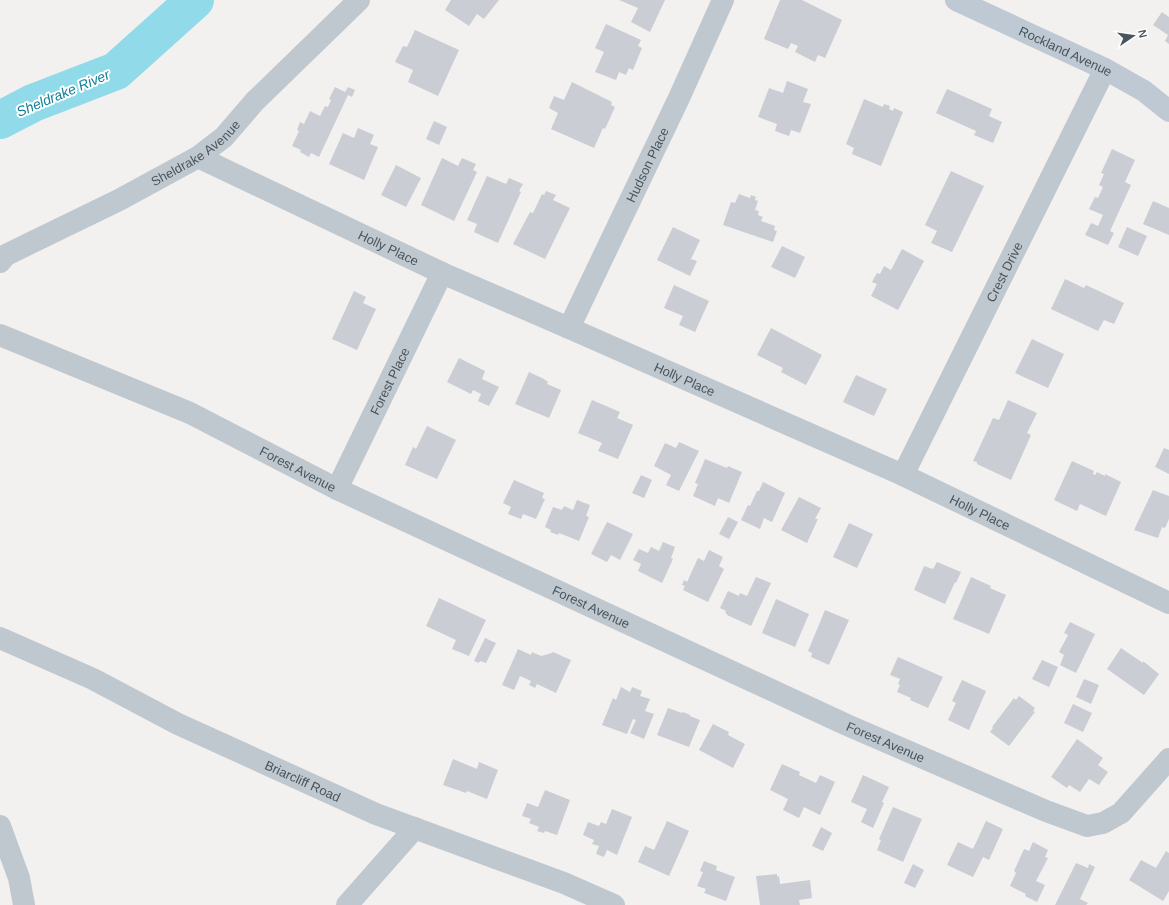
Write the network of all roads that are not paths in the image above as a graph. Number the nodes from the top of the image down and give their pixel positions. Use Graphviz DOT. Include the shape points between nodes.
graph roads {
  1 [pos="359,0"];
  2 [pos="723,0"];
  3 [pos="956,0"];
  4 [pos="1105,69"];
  5 [pos="1169,112"];
  6 [pos="198,157"];
  7 [pos="0,262"];
  8 [pos="442,274"];
  9 [pos="569,328"];
  10 [pos="0,335"];
  11 [pos="903,475"];
  12 [pos="337,489"];
  13 [pos="1169,603"];
  14 [pos="0,638"];
  15 [pos="1169,759"];
  16 [pos="0,826"];
  17 [pos="415,828"];
  18 [pos="24,905"];
  19 [pos="347,905"];
  20 [pos="614,905"];
  1 -- 6 [label="street, Sheldrake Avenue" via="255,101 224,137"];
  2 -- 9 [label="street, Hudson Place"];
  3 -- 4 [label="street, Rockland Avenue"];
  4 -- 5 [label="street, Rockland Avenue" via="1144,91"];
  4 -- 11 [label="street, Crest Drive"];
  6 -- 7 [label="street, Sheldrake Avenue" via="119,200 6,255"];
  6 -- 8 [label="street, Holly Place"];
  8 -- 9 [label="street, Holly Place"];
  8 -- 12 [label="street, Forest Place"];
  9 -- 11 [label="street, Holly Place"];
  10 -- 12 [label="street, Forest Avenue" via="190,413"];
  11 -- 13 [label="street, Holly Place"];
  12 -- 15 [label="street, Forest Avenue" via="847,725 1046,811 1087,826 1103,823 1121,813"];
  14 -- 17 [label="street, Briarcliff Road" via="93,679 185,727 376,814"];
  16 -- 18 [label="street" via="18,878"];
  17 -- 19 [label="street"];
  17 -- 20 [label="street, Briarcliff Road" via="564,883"];
}
